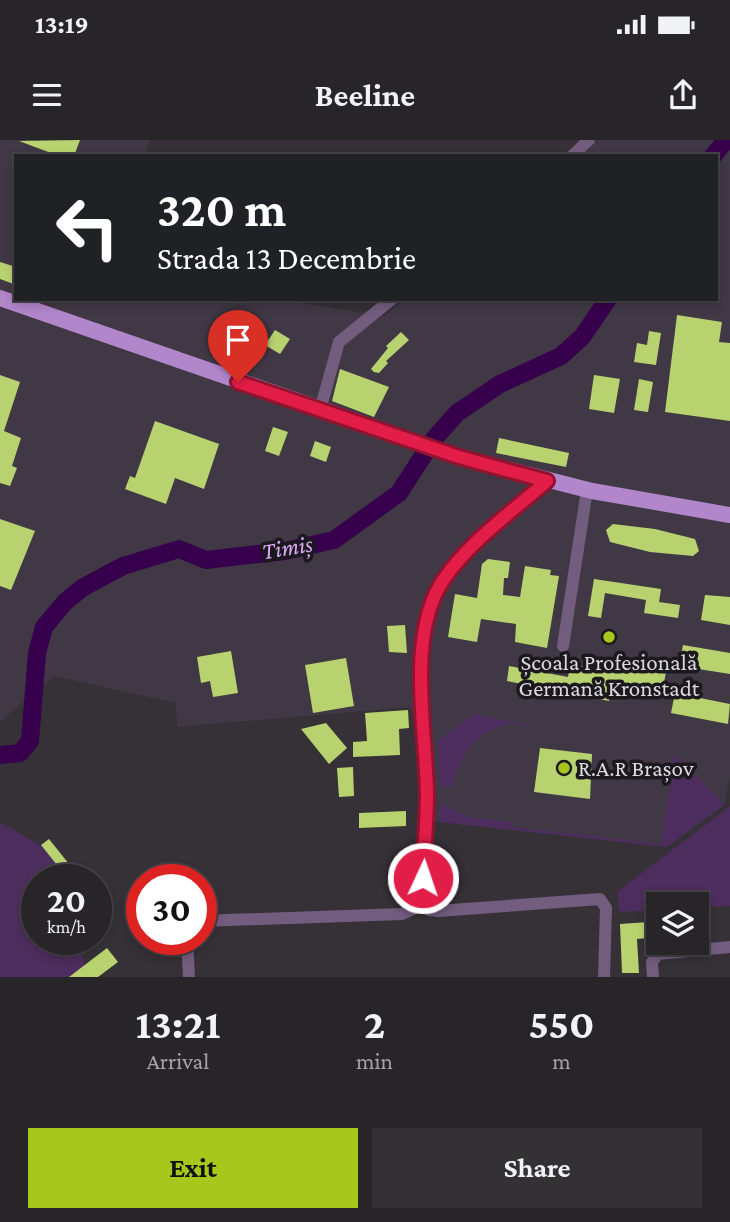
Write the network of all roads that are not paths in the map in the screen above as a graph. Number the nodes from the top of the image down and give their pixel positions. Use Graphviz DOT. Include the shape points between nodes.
graph roads {
  1 [pos="589,140"];
  2 [pos="574,154"];
  3 [pos="1,301"];
  4 [pos="389,301"];
  5 [pos="320,410"];
  6 [pos="547,481"];
  7 [pos="587,490"];
  8 [pos="730,515"];
  9 [pos="563,646"];
  10 [pos="422,905"];
  11 [pos="217,920"];
  12 [pos="730,947"];
  13 [pos="188,955"];
  14 [pos="189,977"];
  15 [pos="604,977"];
  16 [pos="653,977"];
  1 -- 2 [label="street"];
  3 -- 5 [label="main road"];
  4 -- 5 [label="street" via="338,342"];
  5 -- 6 [label="main road"];
  6 -- 7 [label="main road"];
  6 -- 10 [label="street" via="462,557 443,580 424,624 427,796"];
  7 -- 8 [label="main road"];
  7 -- 9 [label="street"];
  10 -- 11 [label="street" via="402,914"];
  10 -- 15 [label="street" via="439,911 600,900 606,908"];
  12 -- 16 [label="street" via="658,954 652,962"];
  13 -- 14 [label="street"];
}
